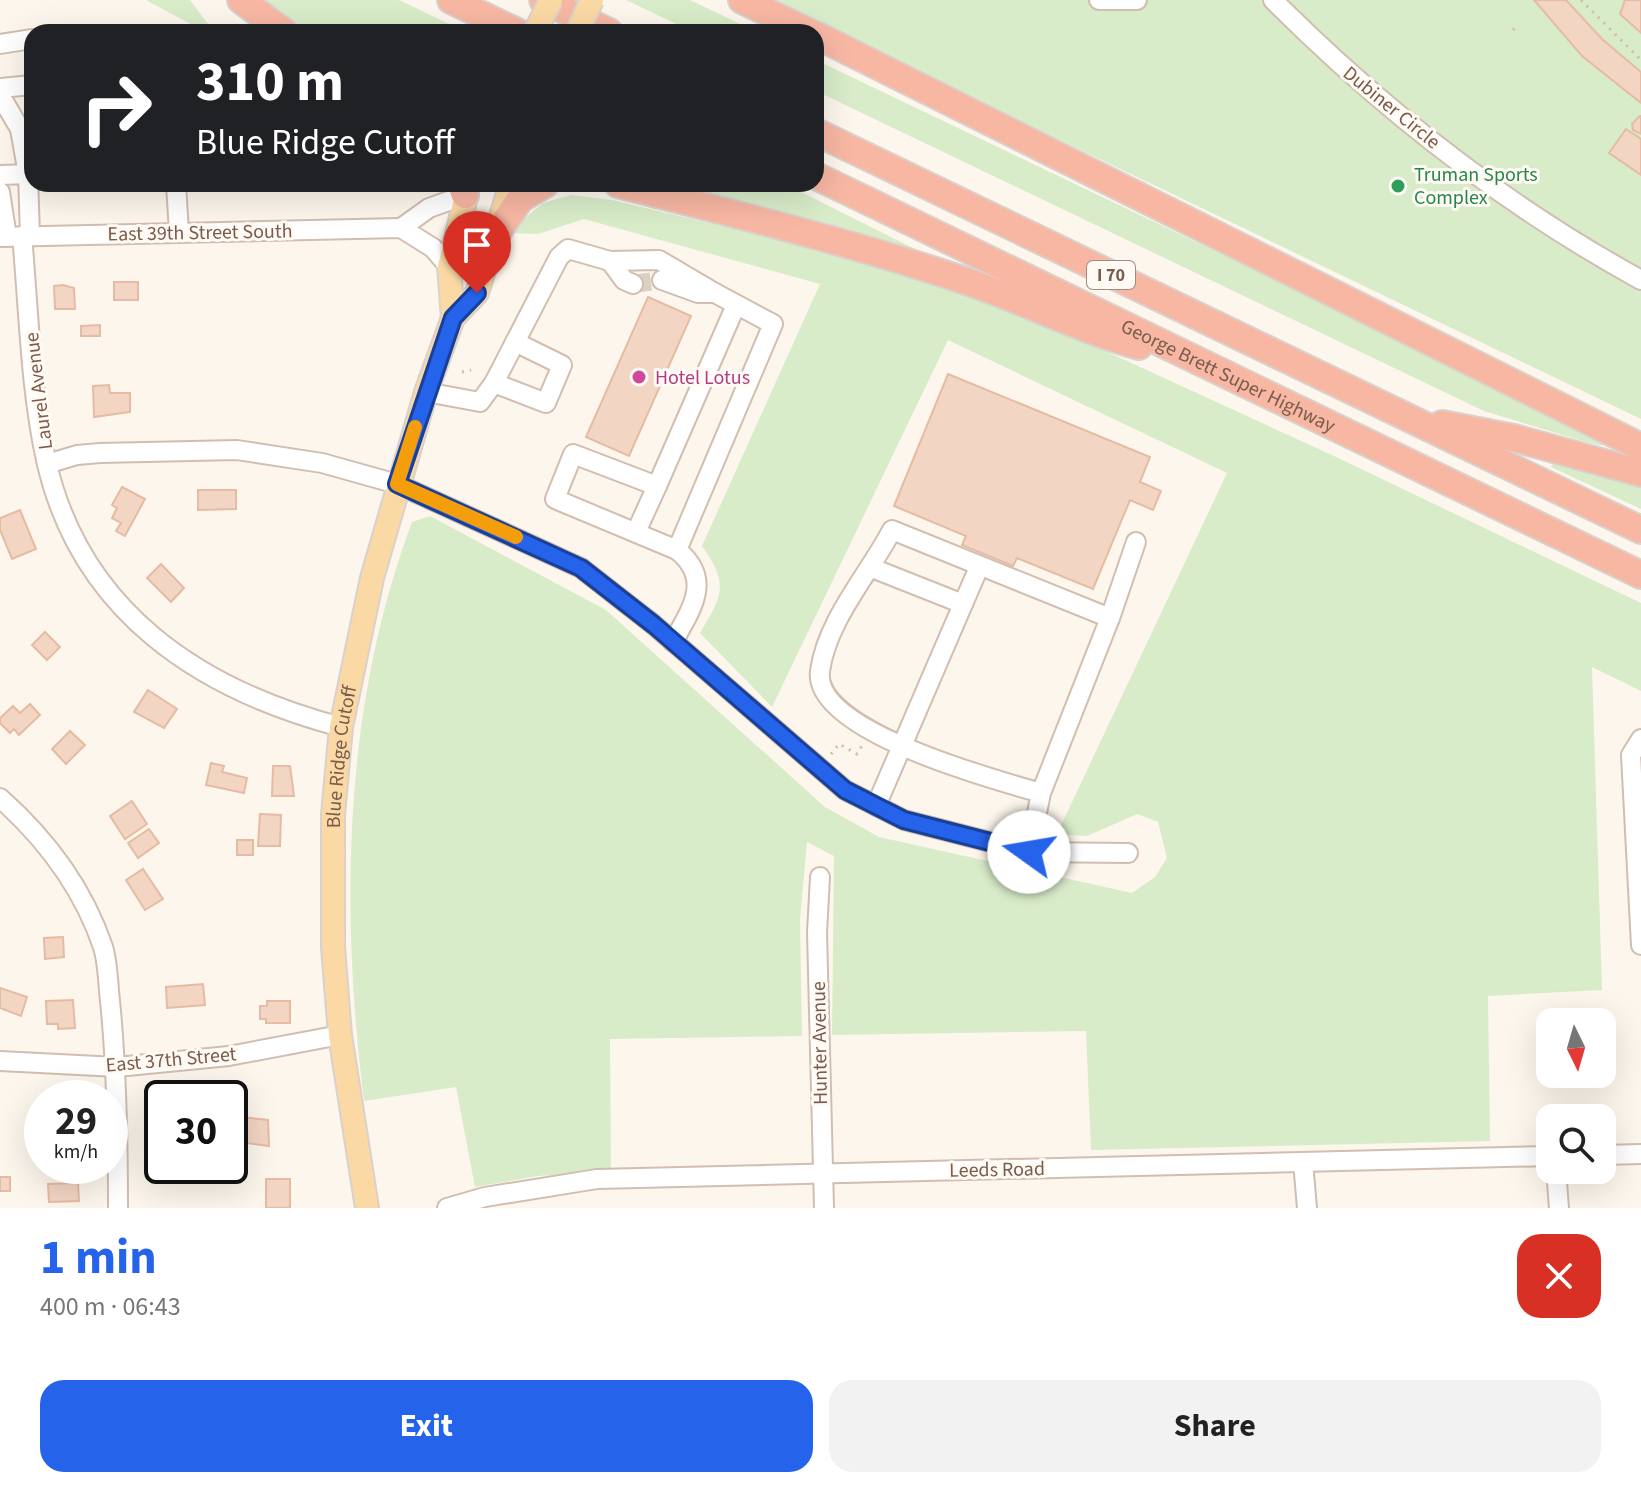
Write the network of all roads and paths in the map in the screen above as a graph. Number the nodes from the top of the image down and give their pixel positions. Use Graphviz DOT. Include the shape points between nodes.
graph roads {
  1 [pos="241,0"];
  2 [pos="451,0"];
  3 [pos="543,0"];
  4 [pos="551,0"];
  5 [pos="592,0"];
  6 [pos="742,0"];
  7 [pos="1099,0"];
  8 [pos="1137,0"];
  9 [pos="1273,0"];
  10 [pos="1581,0"];
  11 [pos="273,24"];
  12 [pos="500,24"];
  13 [pos="539,24"];
  14 [pos="581,24"];
  15 [pos="592,24"];
  16 [pos="792,24"];
  17 [pos="1518,25"];
  18 [pos="1513,30"];
  19 [pos="824,39"];
  20 [pos="24,40"];
  21 [pos="0,44"];
  22 [pos="1641,60"];
  23 [pos="24,86"];
  24 [pos="0,88"];
  25 [pos="0,95"];
  26 [pos="24,126"];
  27 [pos="824,136"];
  28 [pos="24,174"];
  29 [pos="0,175"];
  30 [pos="824,180"];
  31 [pos="0,192"];
  32 [pos="26,192"];
  33 [pos="176,192"];
  34 [pos="458,192"];
  35 [pos="464,192"];
  36 [pos="509,192"];
  37 [pos="532,192"];
  38 [pos="649,192"];
  39 [pos="401,228"];
  40 [pos="179,233"];
  41 [pos="15,236"];
  42 [pos="495,236"];
  43 [pos="610,261"];
  44 [pos="449,267"];
  45 [pos="662,280"];
  46 [pos="1641,280"];
  47 [pos="633,284"];
  48 [pos="715,293"];
  49 [pos="736,305"];
  50 [pos="453,318"];
  51 [pos="515,342"];
  52 [pos="1208,366"];
  53 [pos="471,370"];
  54 [pos="462,372"];
  55 [pos="494,383"];
  56 [pos="426,392"];
  57 [pos="1407,418"];
  58 [pos="1641,447"];
  59 [pos="47,464"];
  60 [pos="1641,473"];
  61 [pos="397,484"];
  62 [pos="657,486"];
  63 [pos="1641,530"];
  64 [pos="636,532"];
  65 [pos="1136,542"];
  66 [pos="677,550"];
  67 [pos="979,567"];
  68 [pos="872,568"];
  69 [pos="1641,575"];
  70 [pos="963,604"];
  71 [pos="1110,618"];
  72 [pos="673,642"];
  73 [pos="341,727"];
  74 [pos="1641,739"];
  75 [pos="866,741"];
  76 [pos="901,748"];
  77 [pos="831,754"];
  78 [pos="1041,793"];
  79 [pos="0,798"];
  80 [pos="876,806"];
  81 [pos="1029,852"];
  82 [pos="1128,853"];
  83 [pos="820,877"];
  84 [pos="1641,937"];
  85 [pos="1641,945"];
  86 [pos="340,1035"];
  87 [pos="5,1058"];
  88 [pos="117,1067"];
  89 [pos="1641,1154"];
  90 [pos="1616,1155"];
  91 [pos="1536,1156"];
  92 [pos="1303,1162"];
  93 [pos="822,1173"];
  94 [pos="1557,1184"];
  95 [pos="118,1208"];
  96 [pos="367,1208"];
  97 [pos="447,1208"];
  98 [pos="824,1208"];
  99 [pos="1307,1208"];
  100 [pos="1559,1208"];
  1 -- 11 [label="highway"];
  2 -- 12 [label="highway"];
  3 -- 15 [label="highway"];
  4 -- 13 [label="main road, bridge"];
  5 -- 14 [label="main road, bridge"];
  6 -- 16 [label="highway"];
  7 -- 8 [label="street"];
  9 -- 46 [label="street, Dubiner Circle" via="1414,128"];
  10 -- 22 [label="path"];
  17 -- 18 [label="path"];
  19 -- 58 [label="highway"];
  20 -- 21 [label="street"];
  23 -- 24 [label="street"];
  25 -- 26 [label="street"];
  27 -- 57 [label="highway, George Brett Super Highway / I 70"];
  28 -- 29 [label="street"];
  30 -- 52 [label="highway, George Brett Super Highway / I 70"];
  31 -- 41 [label="street"];
  32 -- 41 [label="street"];
  33 -- 40 [label="street"];
  34 -- 39 [label="street"];
  35 -- 44 [label="main road, Blue Ridge Cutoff"];
  36 -- 42 [label="main road, Blue Ridge Cutoff"];
  37 -- 42 [label="highway" via="520,199"];
  38 -- 52 [label="highway" via="952,276 1085,331"];
  39 -- 40 [label="street, East 39th Street South"];
  39 -- 44 [label="street" via="433,248"];
  40 -- 41 [label="street, East 39th Street South"];
  41 -- 59 [label="street, Laurel Avenue"];
  42 -- 50 [label="main road, Blue Ridge Cutoff" via="477,293"];
  43 -- 47 [label="street"];
  43 -- 48 [label="street" via="659,260"];
  43 -- 51 [label="street" via="568,249"];
  44 -- 50 [label="main road, Blue Ridge Cutoff"];
  45 -- 48 [label="street" via="698,293"];
  48 -- 49 [label="street"];
  49 -- 62 [label="street"];
  49 -- 66 [label="street" via="773,324"];
  50 -- 56 [label="main road, Blue Ridge Cutoff"];
  51 -- 55 [label="street"];
  51 -- 55 [label="street" via="562,365 546,403"];
  52 -- 69 [label="highway, George Brett Super Highway / I 70"];
  53 -- 54 [label="path"];
  55 -- 56 [label="street" via="480,402"];
  56 -- 61 [label="main road, Blue Ridge Cutoff"];
  57 -- 60 [label="highway" via="1514,438"];
  57 -- 63 [label="highway, George Brett Super Highway / I 70"];
  59 -- 61 [label="street" via="88,454 237,450 322,463"];
  59 -- 73 [label="street, Laurel Avenue" via="84,556 140,627 185,663 229,688"];
  61 -- 72 [label="street" via="581,568"];
  61 -- 73 [label="main road, Blue Ridge Cutoff"];
  62 -- 64 [label="street"];
  62 -- 64 [label="street" via="573,454 555,499"];
  64 -- 66 [label="street"];
  65 -- 71 [label="street"];
  66 -- 72 [label="street" via="693,563 698,583"];
  67 -- 68 [label="street" via="892,530"];
  67 -- 70 [label="street"];
  67 -- 71 [label="street"];
  68 -- 70 [label="street"];
  68 -- 76 [label="street" via="850,595 819,682 838,705"];
  70 -- 76 [label="street"];
  71 -- 78 [label="street"];
  72 -- 80 [label="street" via="845,790"];
  73 -- 86 [label="main road, Blue Ridge Cutoff" via="331,881"];
  74 -- 84 [label="street" via="1631,755"];
  75 -- 77 [label="path" via="857,754 839,744"];
  76 -- 78 [label="street"];
  76 -- 80 [label="street"];
  78 -- 81 [label="street"];
  79 -- 88 [label="street" via="56,857 104,949"];
  80 -- 81 [label="street" via="904,820"];
  81 -- 82 [label="street"];
  83 -- 93 [label="street, Hunter Avenue"];
  84 -- 85 [label="street"];
  86 -- 88 [label="street, East 37th Street" via="229,1056"];
  86 -- 96 [label="main road, Blue Ridge Cutoff"];
  87 -- 88 [label="street, East 37th Street"];
  88 -- 95 [label="street"];
  89 -- 90 [label="street"];
  91 -- 92 [label="street, Leeds Road"];
  92 -- 93 [label="street, Leeds Road"];
  92 -- 99 [label="street"];
  93 -- 97 [label="street, Leeds Road" via="597,1179"];
  93 -- 98 [label="street, Hunter Avenue"];
  94 -- 100 [label="street"];
}
